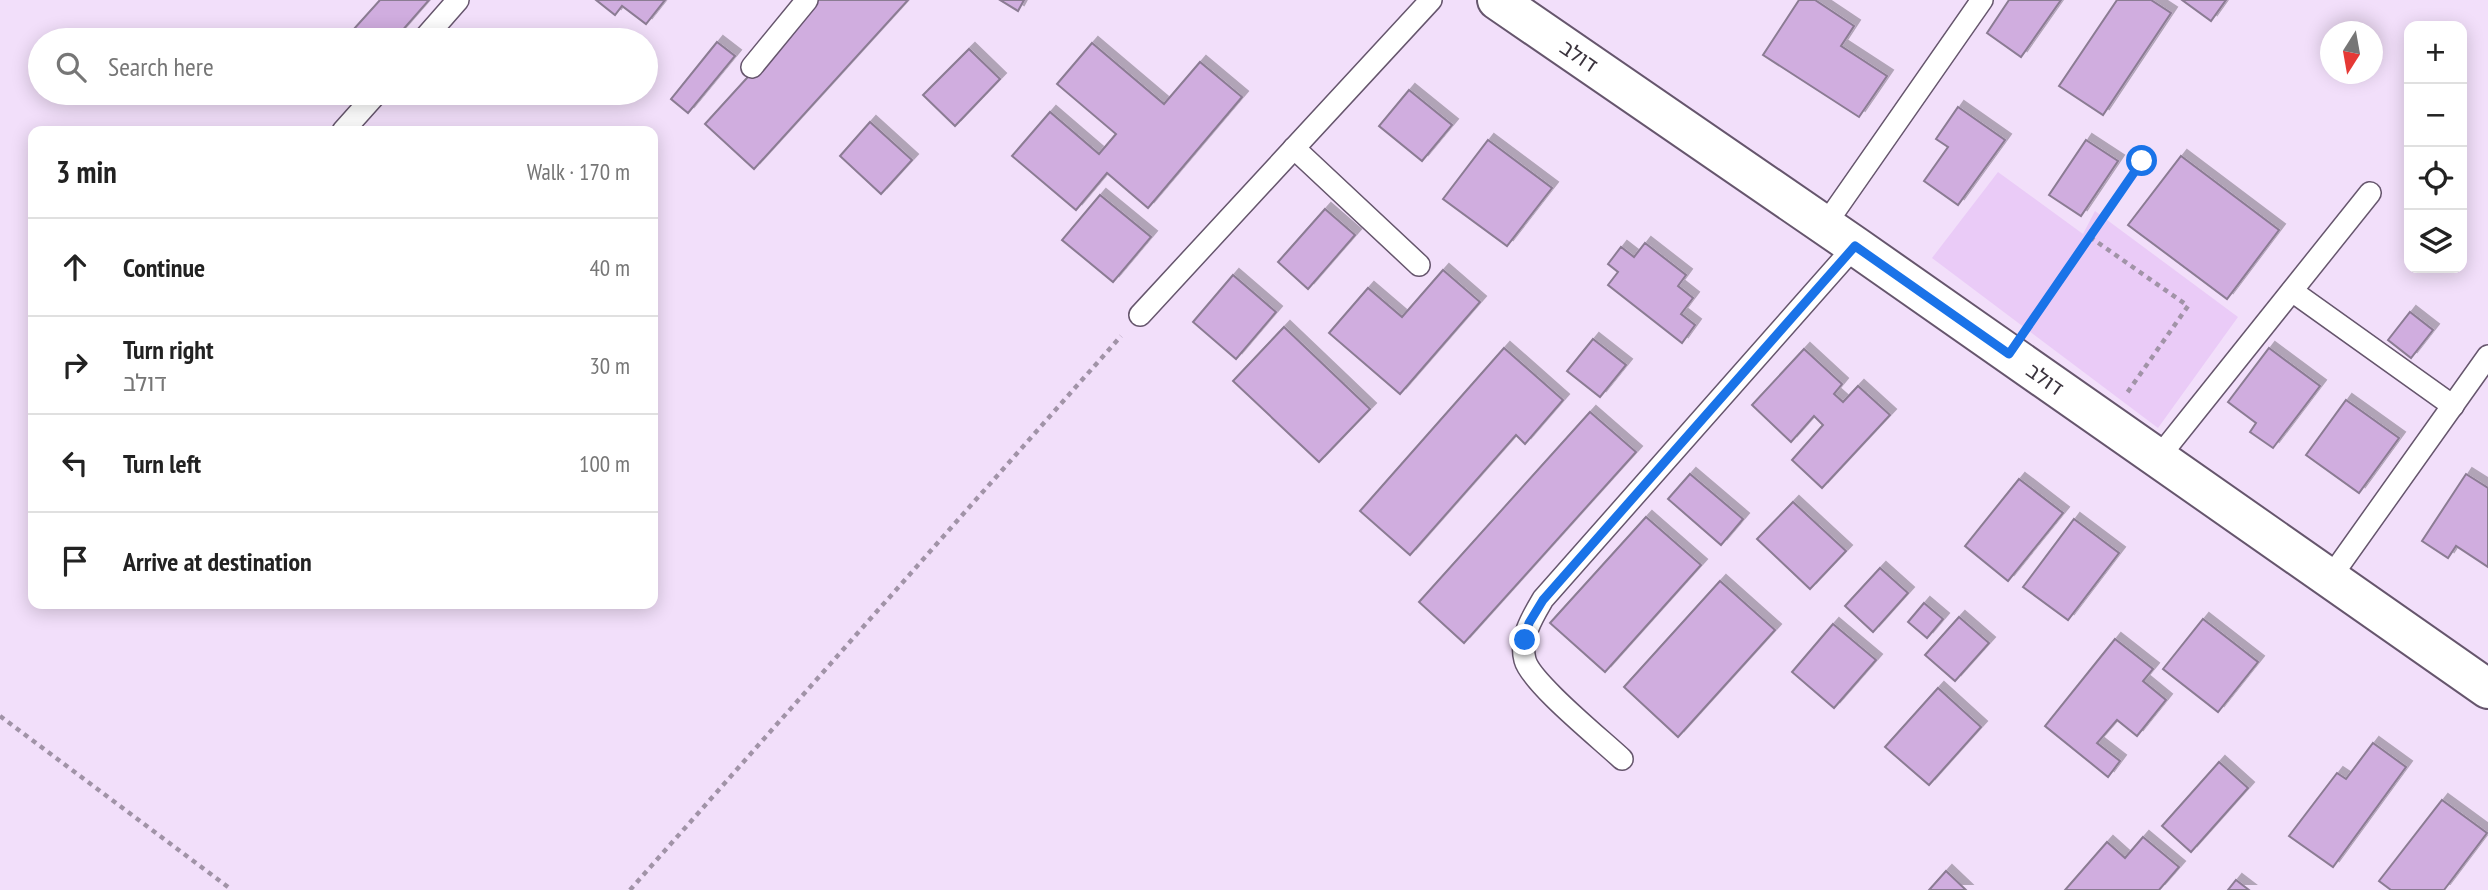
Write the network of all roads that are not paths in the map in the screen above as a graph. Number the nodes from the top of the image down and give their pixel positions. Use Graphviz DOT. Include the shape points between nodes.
graph roads {
  1 [pos="458,0"];
  2 [pos="807,0"];
  3 [pos="1431,0"];
  4 [pos="1497,0"];
  5 [pos="1982,0"];
  6 [pos="434,28"];
  7 [pos="752,67"];
  8 [pos="365,105"];
  9 [pos="346,126"];
  10 [pos="1294,148"];
  11 [pos="2370,193"];
  12 [pos="1825,225"];
  13 [pos="1855,246"];
  14 [pos="1419,265"];
  15 [pos="2292,290"];
  16 [pos="1140,315"];
  17 [pos="2488,356"];
  18 [pos="2453,406"];
  19 [pos="2158,458"];
  20 [pos="2330,578"];
  21 [pos="2488,689"];
  22 [pos="1622,759"];
  1 -- 6 [label="lane"];
  2 -- 7 [label="lane"];
  3 -- 10 [label="lane"];
  4 -- 12 [label="street, דולב"];
  5 -- 12 [label="lane"];
  8 -- 9 [label="lane"];
  10 -- 14 [label="lane"];
  10 -- 16 [label="lane"];
  11 -- 15 [label="lane"];
  12 -- 13 [label="street, דולב"];
  13 -- 19 [label="street, דולב"];
  13 -- 22 [label="lane" via="1543,600 1529,623 1525,660 1538,680"];
  15 -- 18 [label="lane"];
  15 -- 19 [label="lane"];
  17 -- 18 [label="lane"];
  18 -- 20 [label="lane"];
  19 -- 20 [label="street, דולב"];
  20 -- 21 [label="street, דולב"];
}
